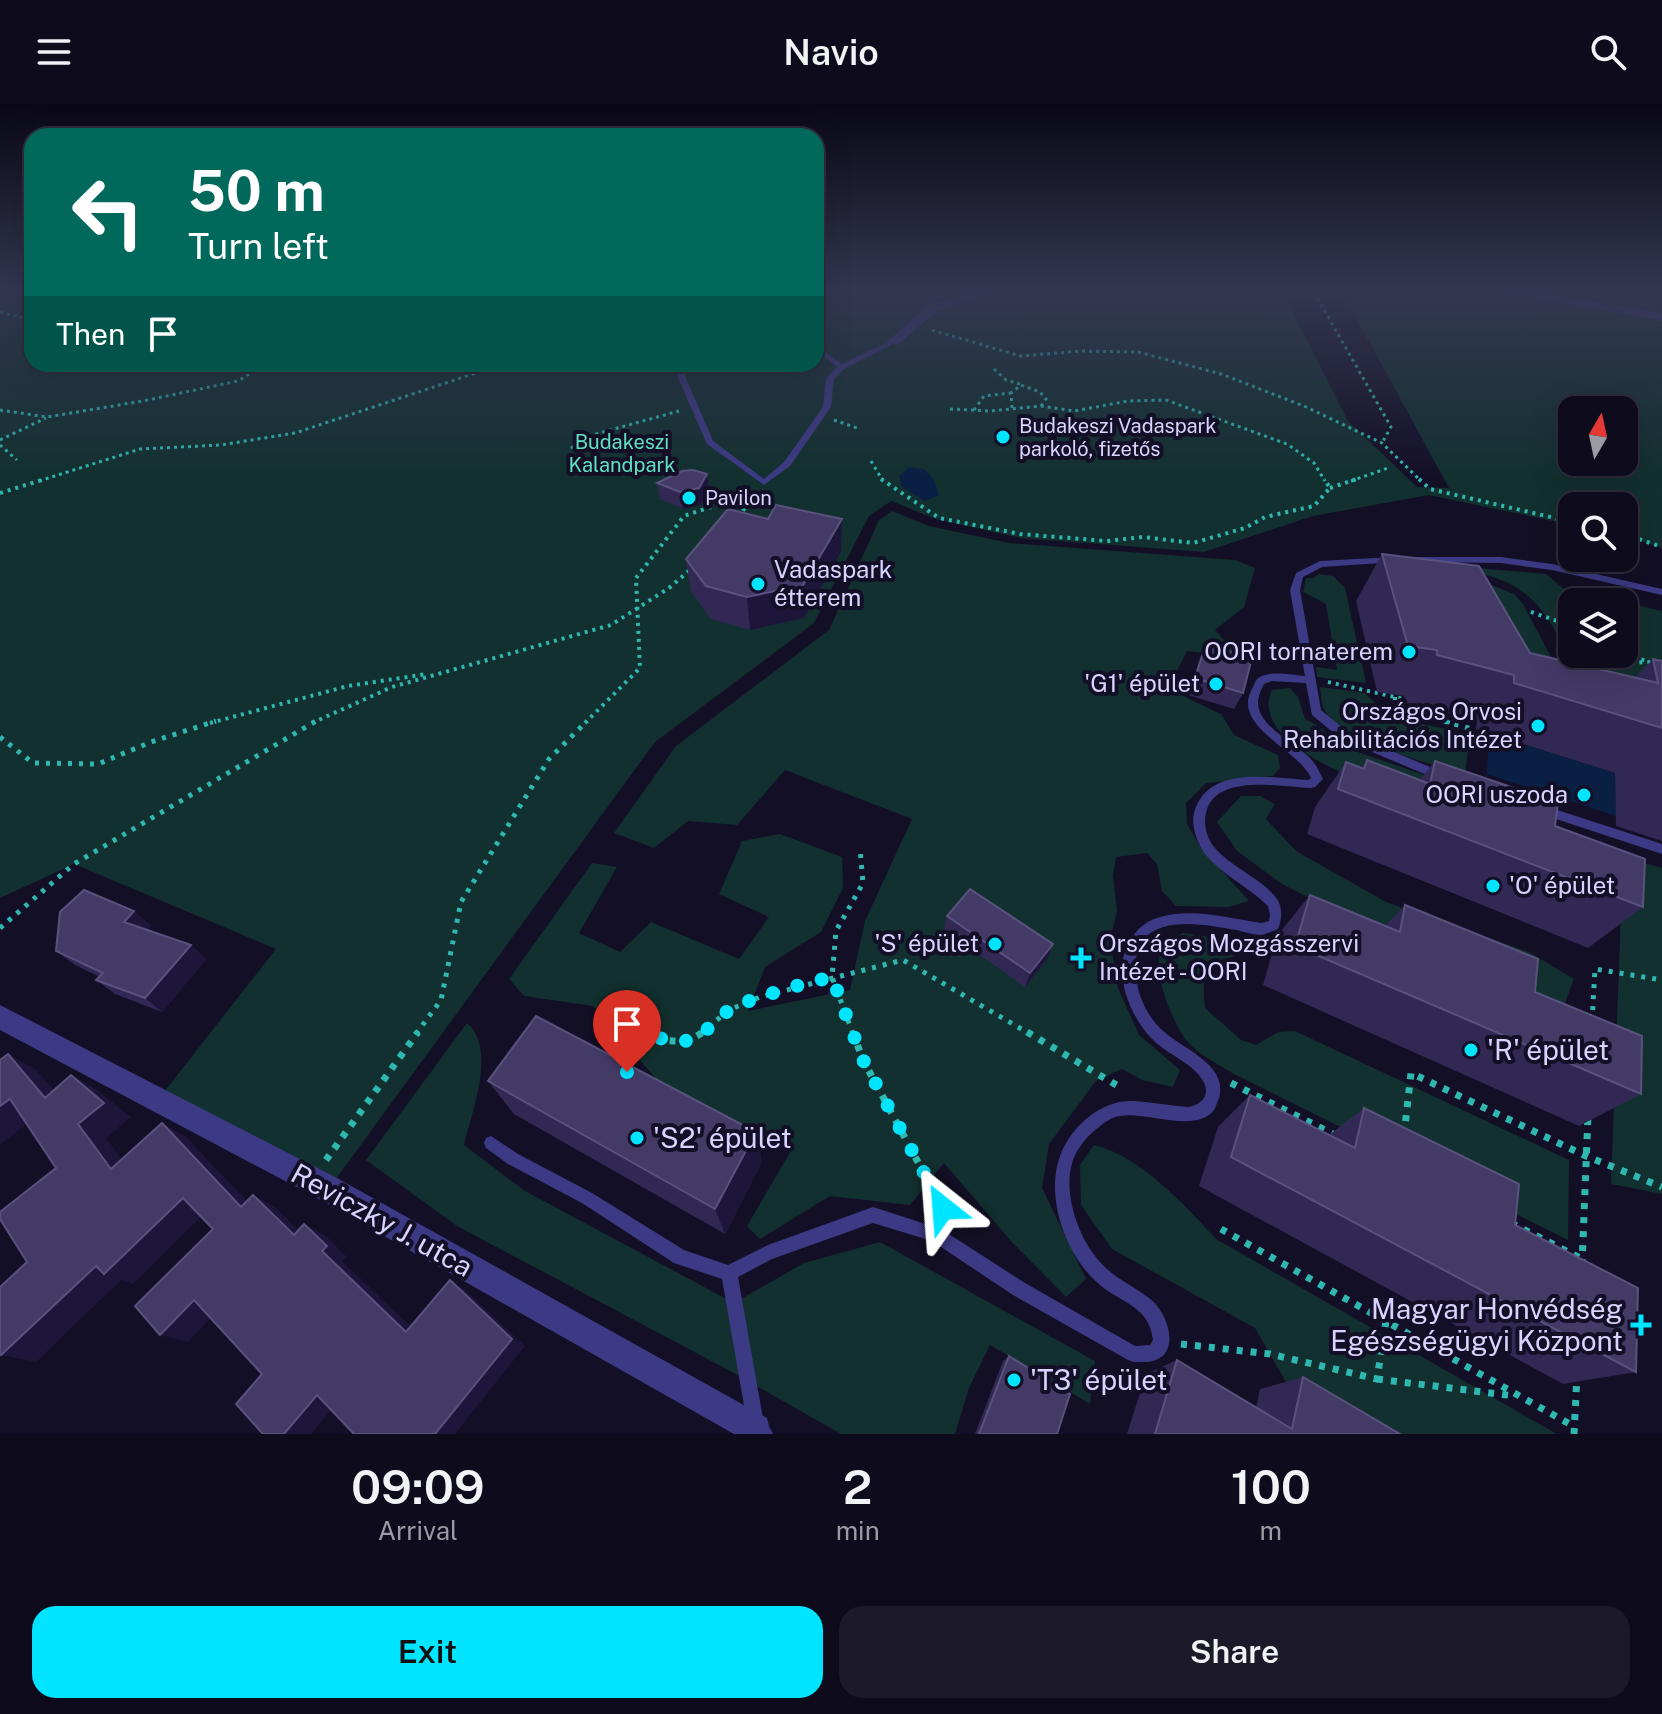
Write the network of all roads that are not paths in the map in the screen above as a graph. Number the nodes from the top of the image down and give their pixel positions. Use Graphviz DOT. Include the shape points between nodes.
graph roads {
  1 [pos="825,354"];
  2 [pos="868,354"];
  3 [pos="841,367"];
  4 [pos="680,372"];
  5 [pos="1662,592"];
  6 [pos="1309,680"];
  7 [pos="1448,778"];
  8 [pos="1535,811"];
  9 [pos="1662,849"];
  10 [pos="0,1017"];
  11 [pos="491,1143"];
  12 [pos="729,1273"];
  13 [pos="758,1432"];
  1 -- 3 [label="lane"];
  2 -- 3 [label="lane"];
  3 -- 4 [label="lane" via="830,378 827,407 787,464 764,483 710,442"];
  5 -- 6 [label="lane" via="1501,560 1320,564 1299,575 1295,590"];
  6 -- 7 [label="lane" via="1316,712 1345,736"];
  6 -- 12 [label="lane" via="1271,677 1260,682 1253,707 1272,736 1322,780 1219,786 1205,795 1200,807 1198,825 1207,848 1273,903 1274,925 1261,929 1178,918 1159,921 1133,945 1128,962 1136,1004 1157,1035 1203,1070 1214,1096 1198,1114 1123,1108 1094,1119 1073,1142 1063,1173 1064,1209 1078,1246 1104,1279 1157,1317 1162,1342 1154,1353 1134,1354 1019,1289 936,1234 873,1215"];
  8 -- 9 [label="lane"];
  10 -- 13 [label="street, Reviczky J. utca" via="312,1180"];
  11 -- 12 [label="lane" via="680,1257"];
  12 -- 13 [label="lane"];
}
